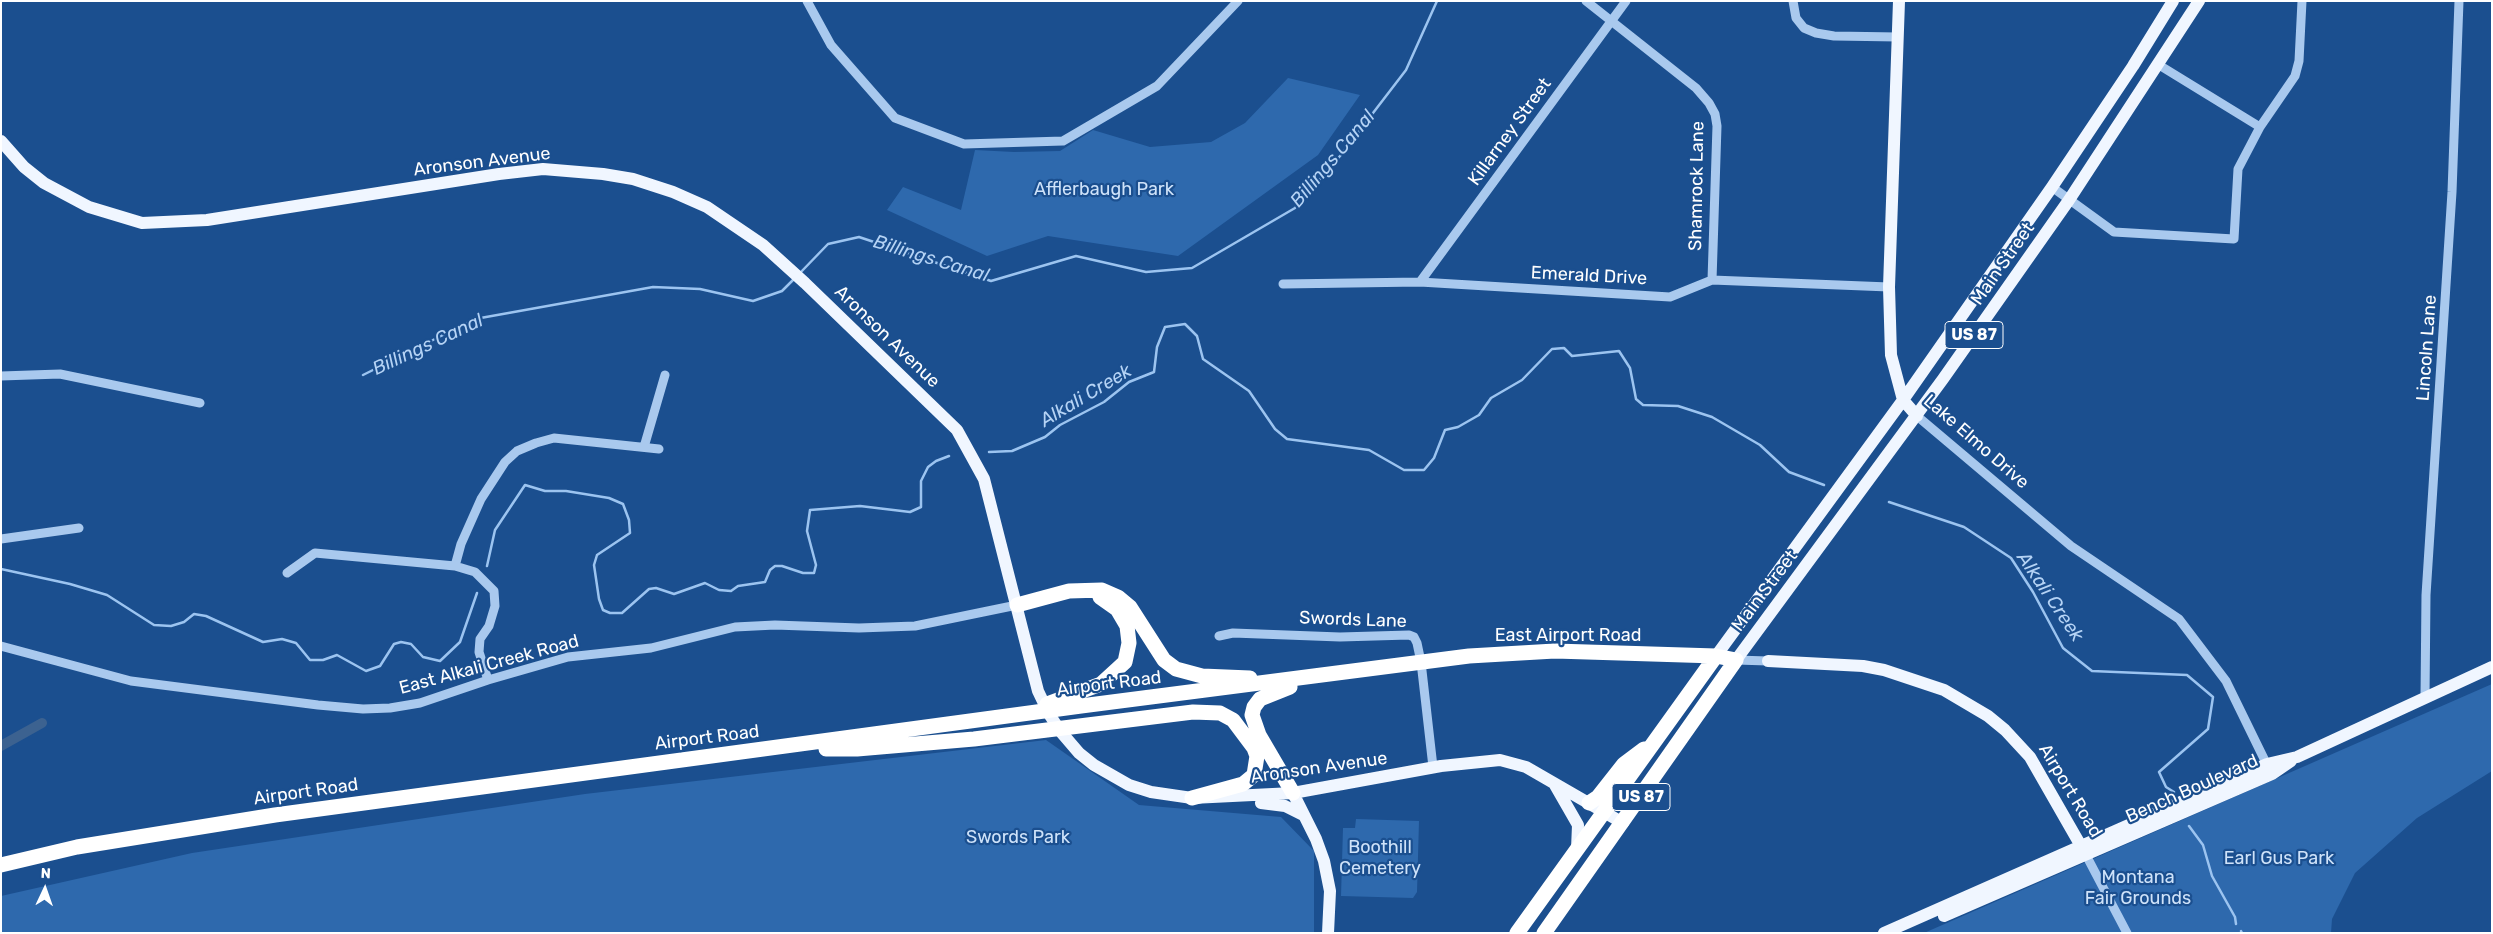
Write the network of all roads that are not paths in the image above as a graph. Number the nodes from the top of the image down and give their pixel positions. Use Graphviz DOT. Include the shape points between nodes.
graph roads {
  1 [pos="807,1"];
  2 [pos="1238,1"];
  3 [pos="1586,1"];
  4 [pos="1626,1"];
  5 [pos="1793,1"];
  6 [pos="1899,1"];
  7 [pos="2173,1"];
  8 [pos="2200,1"];
  9 [pos="2302,1"];
  10 [pos="2459,1"];
  11 [pos="1610,22"];
  12 [pos="1898,37"];
  13 [pos="2160,65"];
  14 [pos="2260,127"];
  15 [pos="1,141"];
  16 [pos="2052,187"];
  17 [pos="2069,200"];
  18 [pos="1712,280"];
  19 [pos="1420,282"];
  20 [pos="1283,284"];
  21 [pos="1889,288"];
  22 [pos="665,375"];
  23 [pos="1,376"];
  24 [pos="1903,400"];
  25 [pos="200,403"];
  26 [pos="1917,416"];
  27 [pos="644,447"];
  28 [pos="659,449"];
  29 [pos="79,528"];
  30 [pos="1,539"];
  31 [pos="455,566"];
  32 [pos="287,573"];
  33 [pos="1080,590"];
  34 [pos="1016,605"];
  35 [pos="1219,636"];
  36 [pos="1,646"];
  37 [pos="1716,656"];
  38 [pos="1736,660"];
  39 [pos="1768,661"];
  40 [pos="1420,662"];
  41 [pos="2492,667"];
  42 [pos="1322,676"];
  43 [pos="488,680"];
  44 [pos="1285,681"];
  45 [pos="2425,697"];
  46 [pos="1077,701"];
  47 [pos="1654,742"];
  48 [pos="772,749"];
  49 [pos="1433,767"];
  50 [pos="2269,769"];
  51 [pos="1555,785"];
  52 [pos="1293,793"];
  53 [pos="1192,798"];
  54 [pos="1589,803"];
  55 [pos="1604,813"];
  56 [pos="1303,815"];
  57 [pos="1623,823"];
  58 [pos="1577,849"];
  59 [pos="2083,850"];
  60 [pos="1,865"];
  61 [pos="1328,933"];
  62 [pos="1517,933"];
  63 [pos="1544,933"];
  64 [pos="1884,933"];
  65 [pos="1906,933"];
  66 [pos="2127,933"];
  1 -- 2 [label="street" via="831,45 895,118 964,144 1064,141 1157,86"];
  3 -- 11 [label="street, Shamrock Lane"];
  4 -- 11 [label="street, Killarney Street"];
  5 -- 12 [label="street" via="1796,18 1804,28 1816,33"];
  6 -- 12 [label="main road, Lake Elmo Drive"];
  7 -- 16 [label="main road, Main Street / US 87"];
  8 -- 13 [label="main road, Main Street / US 87"];
  9 -- 14 [label="street" via="2299,62 2295,76"];
  10 -- 45 [label="street, Lincoln Lane" via="2453,184 2426,595"];
  11 -- 18 [label="street, Shamrock Lane" via="1696,88 1715,114 1718,126"];
  11 -- 19 [label="street, Killarney Street"];
  12 -- 21 [label="main road, Lake Elmo Drive"];
  13 -- 14 [label="street"];
  13 -- 17 [label="main road, Main Street / US 87"];
  14 -- 17 [label="street" via="2238,168 2234,240 2114,232"];
  15 -- 34 [label="main road, Aronson Avenue" via="24,167 44,183 89,207 142,223 207,220 499,174 543,170 603,174 652,185 706,208 757,241 805,283 957,430 979,465 990,497"];
  16 -- 17 [label="street"];
  16 -- 24 [label="main road, Main Street / US 87"];
  17 -- 26 [label="main road, Main Street / US 87"];
  18 -- 19 [label="street, Emerald Drive" via="1670,297"];
  18 -- 21 [label="street, Emerald Drive"];
  19 -- 20 [label="street, Emerald Drive"];
  21 -- 24 [label="main road, Lake Elmo Drive" via="1891,355"];
  22 -- 27 [label="street"];
  23 -- 25 [label="street" via="60,374"];
  24 -- 26 [label="main road, Lake Elmo Drive"];
  24 -- 37 [label="main road, Main Street / US 87"];
  26 -- 38 [label="main road, Main Street / US 87"];
  26 -- 50 [label="street, Lake Elmo Drive" via="2071,546 2179,619 2226,681"];
  27 -- 28 [label="street"];
  27 -- 31 [label="street" via="554,438 517,451 504,462 481,499"];
  29 -- 30 [label="street"];
  31 -- 32 [label="street" via="315,553"];
  31 -- 43 [label="street" via="475,572 494,591 495,606 489,626 480,638 478,652"];
  33 -- 34 [label="highway"];
  33 -- 44 [label="highway" via="1102,590 1130,607 1164,660 1176,670 1202,676"];
  33 -- 46 [label="highway" via="1104,599 1117,609 1127,626 1129,643 1124,662 1107,681"];
  34 -- 43 [label="street, East Alkali Creek Road" via="915,626 775,625 736,628 651,648 568,657"];
  34 -- 53 [label="main road, Aronson Avenue" via="1038,691 1049,714 1079,753 1110,776 1129,785"];
  35 -- 40 [label="street, Swords Lane" via="1233,633 1340,637 1409,635 1418,643"];
  36 -- 43 [label="street, East Alkali Creek Road" via="131,681 363,709 420,703"];
  37 -- 38 [label="highway, Airport Road"];
  37 -- 40 [label="highway, East Airport Road" via="1549,652"];
  37 -- 47 [label="highway, US 87"];
  38 -- 39 [label="street, Airport Road"];
  38 -- 57 [label="highway, US 87"];
  39 -- 59 [label="main road, Airport Road" via="1884,670 1944,690 1988,716 2030,757"];
  40 -- 42 [label="highway, Airport Road"];
  40 -- 49 [label="street, Swords Lane"];
  41 -- 45 [label="main road"];
  42 -- 44 [label="highway, Airport Road"];
  42 -- 52 [label="highway" via="1271,693 1260,699 1254,708 1256,729"];
  44 -- 46 [label="highway, Airport Road"];
  45 -- 50 [label="main road"];
  46 -- 48 [label="highway, Airport Road" via="1020,715"];
  47 -- 54 [label="highway" via="1624,764 1598,797"];
  47 -- 55 [label="highway, US 87"];
  48 -- 53 [label="highway" via="858,749 1030,733 1193,712 1220,712 1233,720 1257,756 1254,775 1243,784"];
  48 -- 60 [label="highway, Airport Road" via="186,828 77,846"];
  49 -- 51 [label="main road, Aronson Avenue" via="1500,760 1526,766"];
  49 -- 52 [label="main road, Aronson Avenue"];
  50 -- 59 [label="main road"];
  51 -- 54 [label="main road, Aronson Avenue"];
  51 -- 58 [label="main road, Aronson Avenue" via="1578,825"];
  52 -- 53 [label="main road, Aronson Avenue"];
  52 -- 56 [label="main road"];
  53 -- 56 [label="main road" via="1278,804"];
  54 -- 55 [label="main road, Aronson Avenue"];
  55 -- 57 [label="main road, Aronson Avenue"];
  55 -- 58 [label="highway, US 87"];
  56 -- 61 [label="main road" via="1324,861 1330,891"];
  57 -- 63 [label="highway, US 87"];
  58 -- 62 [label="highway, US 87"];
  59 -- 64 [label="main road"];
  59 -- 65 [label="main road"];
  59 -- 66 [label="street, Airport Road"];
}
